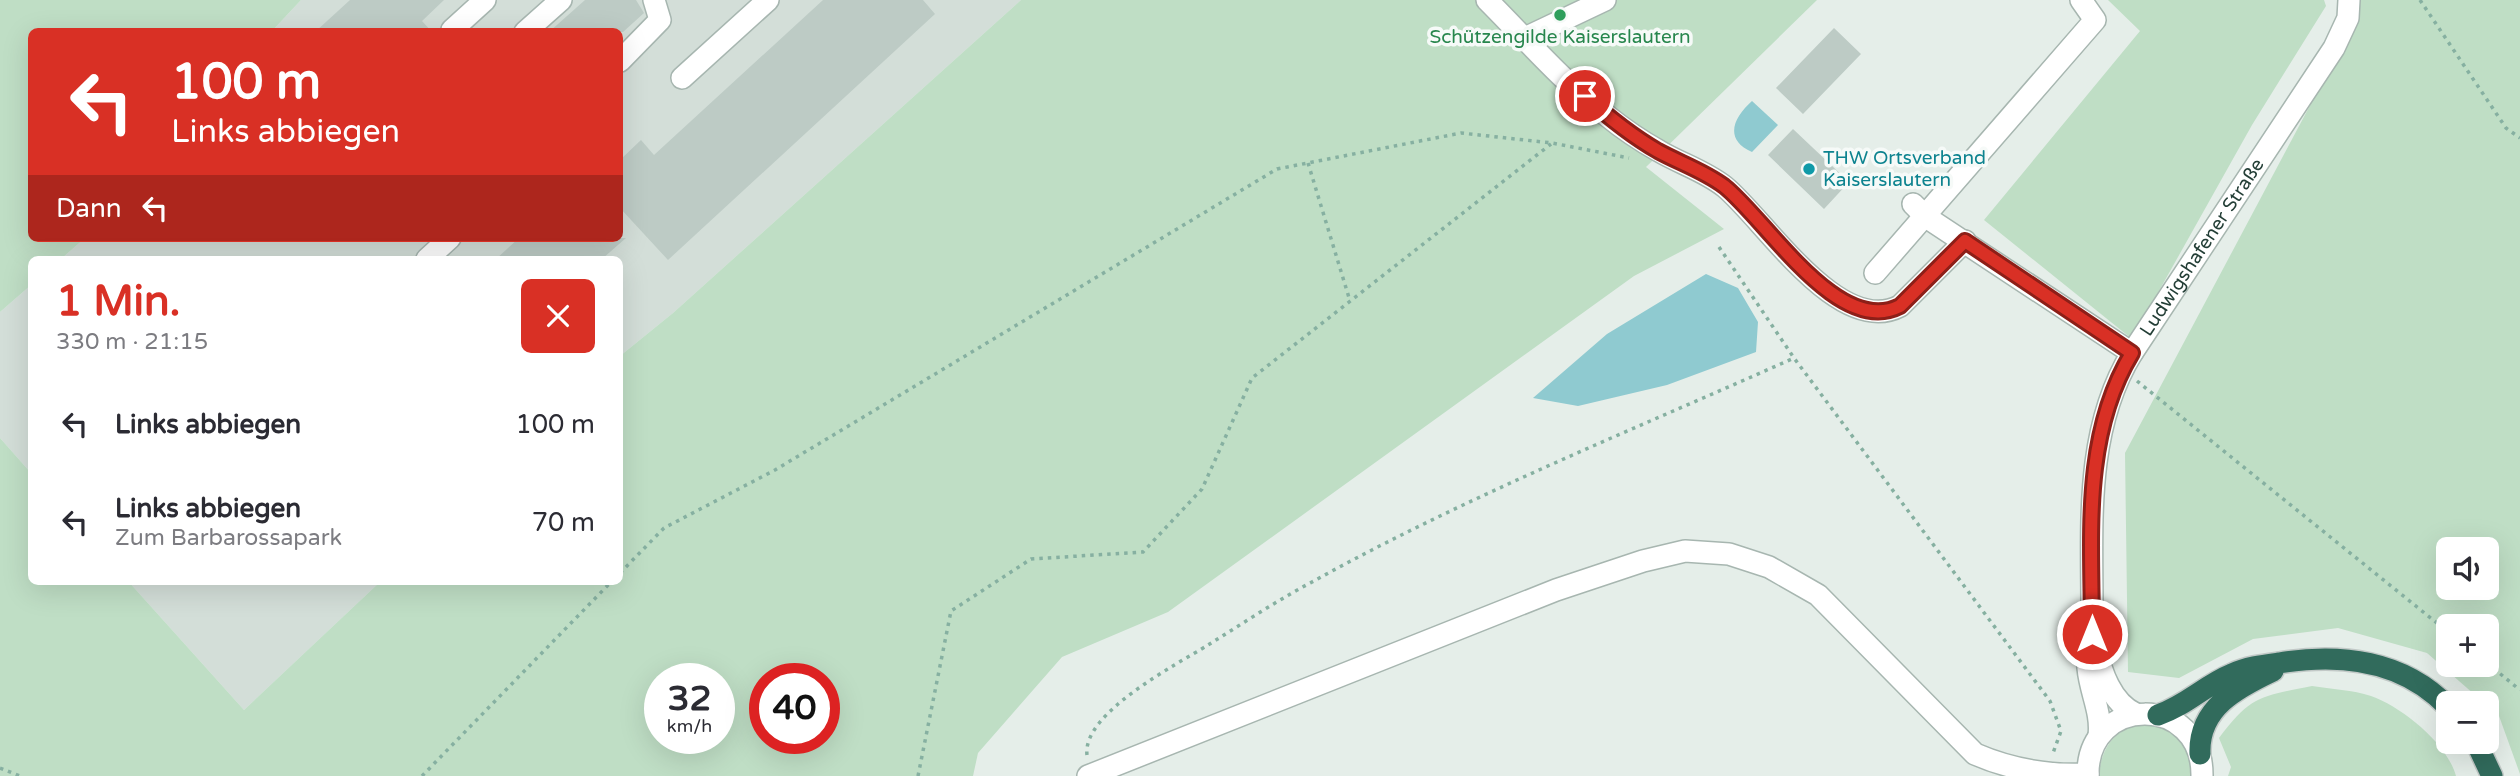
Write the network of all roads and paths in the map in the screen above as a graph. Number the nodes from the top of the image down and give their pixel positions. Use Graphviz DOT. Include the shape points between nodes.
graph roads {
  1 [pos="485,0"];
  2 [pos="561,0"];
  3 [pos="654,0"];
  4 [pos="768,0"];
  5 [pos="1487,0"];
  6 [pos="1605,0"];
  7 [pos="2081,0"];
  8 [pos="2350,0"];
  9 [pos="2420,0"];
  10 [pos="454,28"];
  11 [pos="530,28"];
  12 [pos="1525,38"];
  13 [pos="623,58"];
  14 [pos="682,78"];
  15 [pos="2520,138"];
  16 [pos="1552,143"];
  17 [pos="1631,159"];
  18 [pos="1308,163"];
  19 [pos="1919,211"];
  20 [pos="1965,241"];
  21 [pos="445,242"];
  22 [pos="1719,247"];
  23 [pos="429,256"];
  24 [pos="1875,273"];
  25 [pos="1350,301"];
  26 [pos="1794,358"];
  27 [pos="2127,361"];
  28 [pos="623,570"];
  29 [pos="608,585"];
  30 [pos="2436,622"];
  31 [pos="2092,634"];
  32 [pos="2297,660"];
  33 [pos="2499,673"];
  34 [pos="2520,690"];
  35 [pos="2436,697"];
  36 [pos="2136,714"];
  37 [pos="2158,715"];
  38 [pos="2099,736"];
  39 [pos="2200,754"];
  40 [pos="2482,754"];
  41 [pos="0,768"];
  42 [pos="2043,774"];
  43 [pos="2088,775"];
  44 [pos="20,776"];
  45 [pos="422,776"];
  46 [pos="918,776"];
  47 [pos="1089,776"];
  48 [pos="2202,776"];
  49 [pos="2492,776"];
  1 -- 10 [label="street"];
  2 -- 11 [label="street"];
  3 -- 13 [label="street" via="660,20"];
  4 -- 14 [label="street"];
  5 -- 12 [label="street"];
  6 -- 12 [label="street"];
  7 -- 19 [label="street" via="2095,20"];
  8 -- 27 [label="street, Ludwigshafener Straße" via="2343,30 2314,80"];
  9 -- 15 [label="path" via="2506,128"];
  12 -- 20 [label="street" via="1605,115 1726,188 1809,274 1863,310 1888,312 1900,306"];
  16 -- 17 [label="path"];
  16 -- 18 [label="path" via="1461,133"];
  16 -- 25 [label="path"];
  18 -- 25 [label="path"];
  18 -- 28 [label="path" via="1278,169 775,470 664,528"];
  19 -- 20 [label="street"];
  19 -- 24 [label="street"];
  20 -- 27 [label="street"];
  21 -- 23 [label="street"];
  22 -- 26 [label="path"];
  25 -- 46 [label="path" via="1252,378 1202,489 1143,551 1031,559 951,611"];
  26 -- 42 [label="path" via="2050,701 2061,731"];
  26 -- 47 [label="path" via="1437,518 1311,582 1143,685 1113,709 1091,732 1086,746"];
  27 -- 30 [label="path"];
  27 -- 31 [label="street, Ludwigshafener Straße" via="2101,429 2096,464"];
  29 -- 45 [label="path"];
  31 -- 36 [label="street, Ludwigshafener Straße" via="2113,693"];
  31 -- 38 [label="street, Ludwigshafener Straße" via="2088,668 2100,718"];
  32 -- 35 [label="highway" via="2338,658 2387,668"];
  32 -- 37 [label="highway" via="2235,672 2188,703"];
  32 -- 39 [label="highway" via="2244,686 2216,706 2203,727"];
  33 -- 34 [label="path"];
  36 -- 37 [label="street"];
  36 -- 38 [label="street"];
  37 -- 39 [label="street" via="2184,729"];
  38 -- 43 [label="street" via="2090,754"];
  39 -- 48 [label="street"];
  40 -- 49 [label="highway"];
  41 -- 44 [label="path"];
  42 -- 43 [label="street"];
  42 -- 47 [label="street" via="2002,766 1975,754 1818,595 1729,554 1685,551 1556,590"];
}
